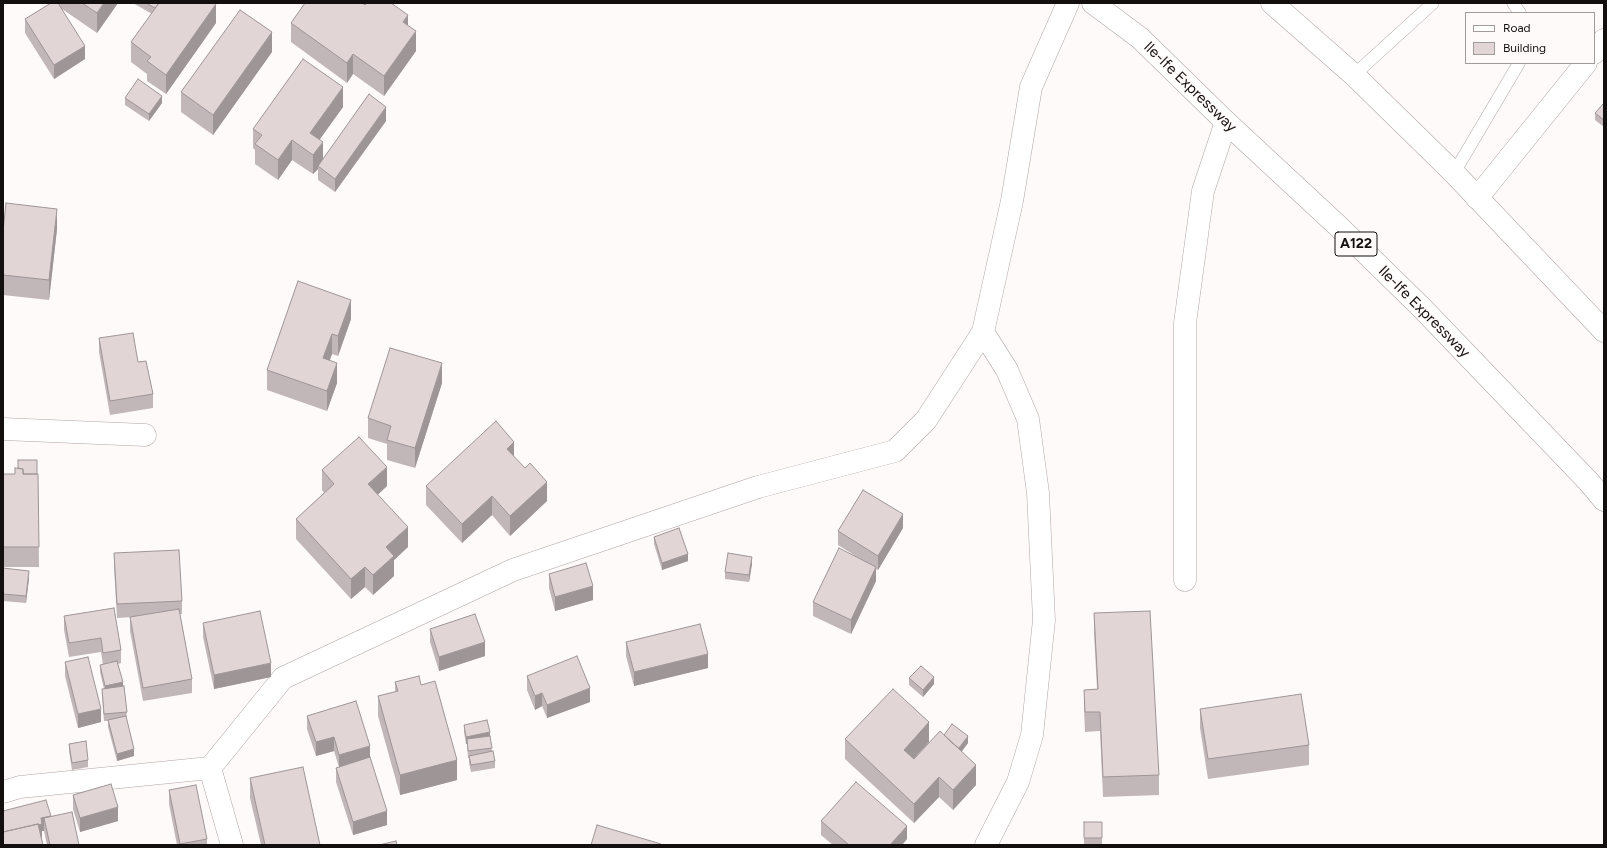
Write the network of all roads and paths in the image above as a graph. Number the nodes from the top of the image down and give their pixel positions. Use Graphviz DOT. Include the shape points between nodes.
graph roads {
  1 [pos="1068,3"];
  2 [pos="1093,3"];
  3 [pos="1272,3"];
  4 [pos="1433,3"];
  5 [pos="1513,3"];
  6 [pos="1519,12"];
  7 [pos="1604,40"];
  8 [pos="1595,52"];
  9 [pos="1518,64"];
  10 [pos="1585,64"];
  11 [pos="1354,75"];
  12 [pos="1226,122"];
  13 [pos="1454,173"];
  14 [pos="1477,198"];
  15 [pos="1604,331"];
  16 [pos="983,332"];
  17 [pos="3,429"];
  18 [pos="145,435"];
  19 [pos="1604,500"];
  20 [pos="1185,580"];
  21 [pos="210,768"];
  22 [pos="3,792"];
  23 [pos="232,845"];
  24 [pos="986,845"];
  1 -- 16 [label="main road" via="1030,87 1012,201"];
  2 -- 12 [label="main road, Ile-Ife Expressway / A122" via="1140,38"];
  3 -- 11 [label="main road"];
  4 -- 11 [label="lane"];
  5 -- 6 [label="lane"];
  7 -- 8 [label="main road"];
  9 -- 13 [label="lane"];
  10 -- 14 [label="main road"];
  11 -- 13 [label="main road"];
  12 -- 19 [label="main road, Ile-Ife Expressway / A122" via="1422,308"];
  12 -- 20 [label="main road" via="1203,191 1185,323"];
  13 -- 14 [label="main road"];
  14 -- 15 [label="main road"];
  16 -- 21 [label="main road" via="926,420 895,450 758,486 513,570 283,678"];
  16 -- 24 [label="main road" via="1007,370 1028,418 1038,493 1044,620 1032,735 1018,782"];
  17 -- 18 [label="main road"];
  21 -- 22 [label="main road" via="20,787"];
  21 -- 23 [label="main road"];
}
